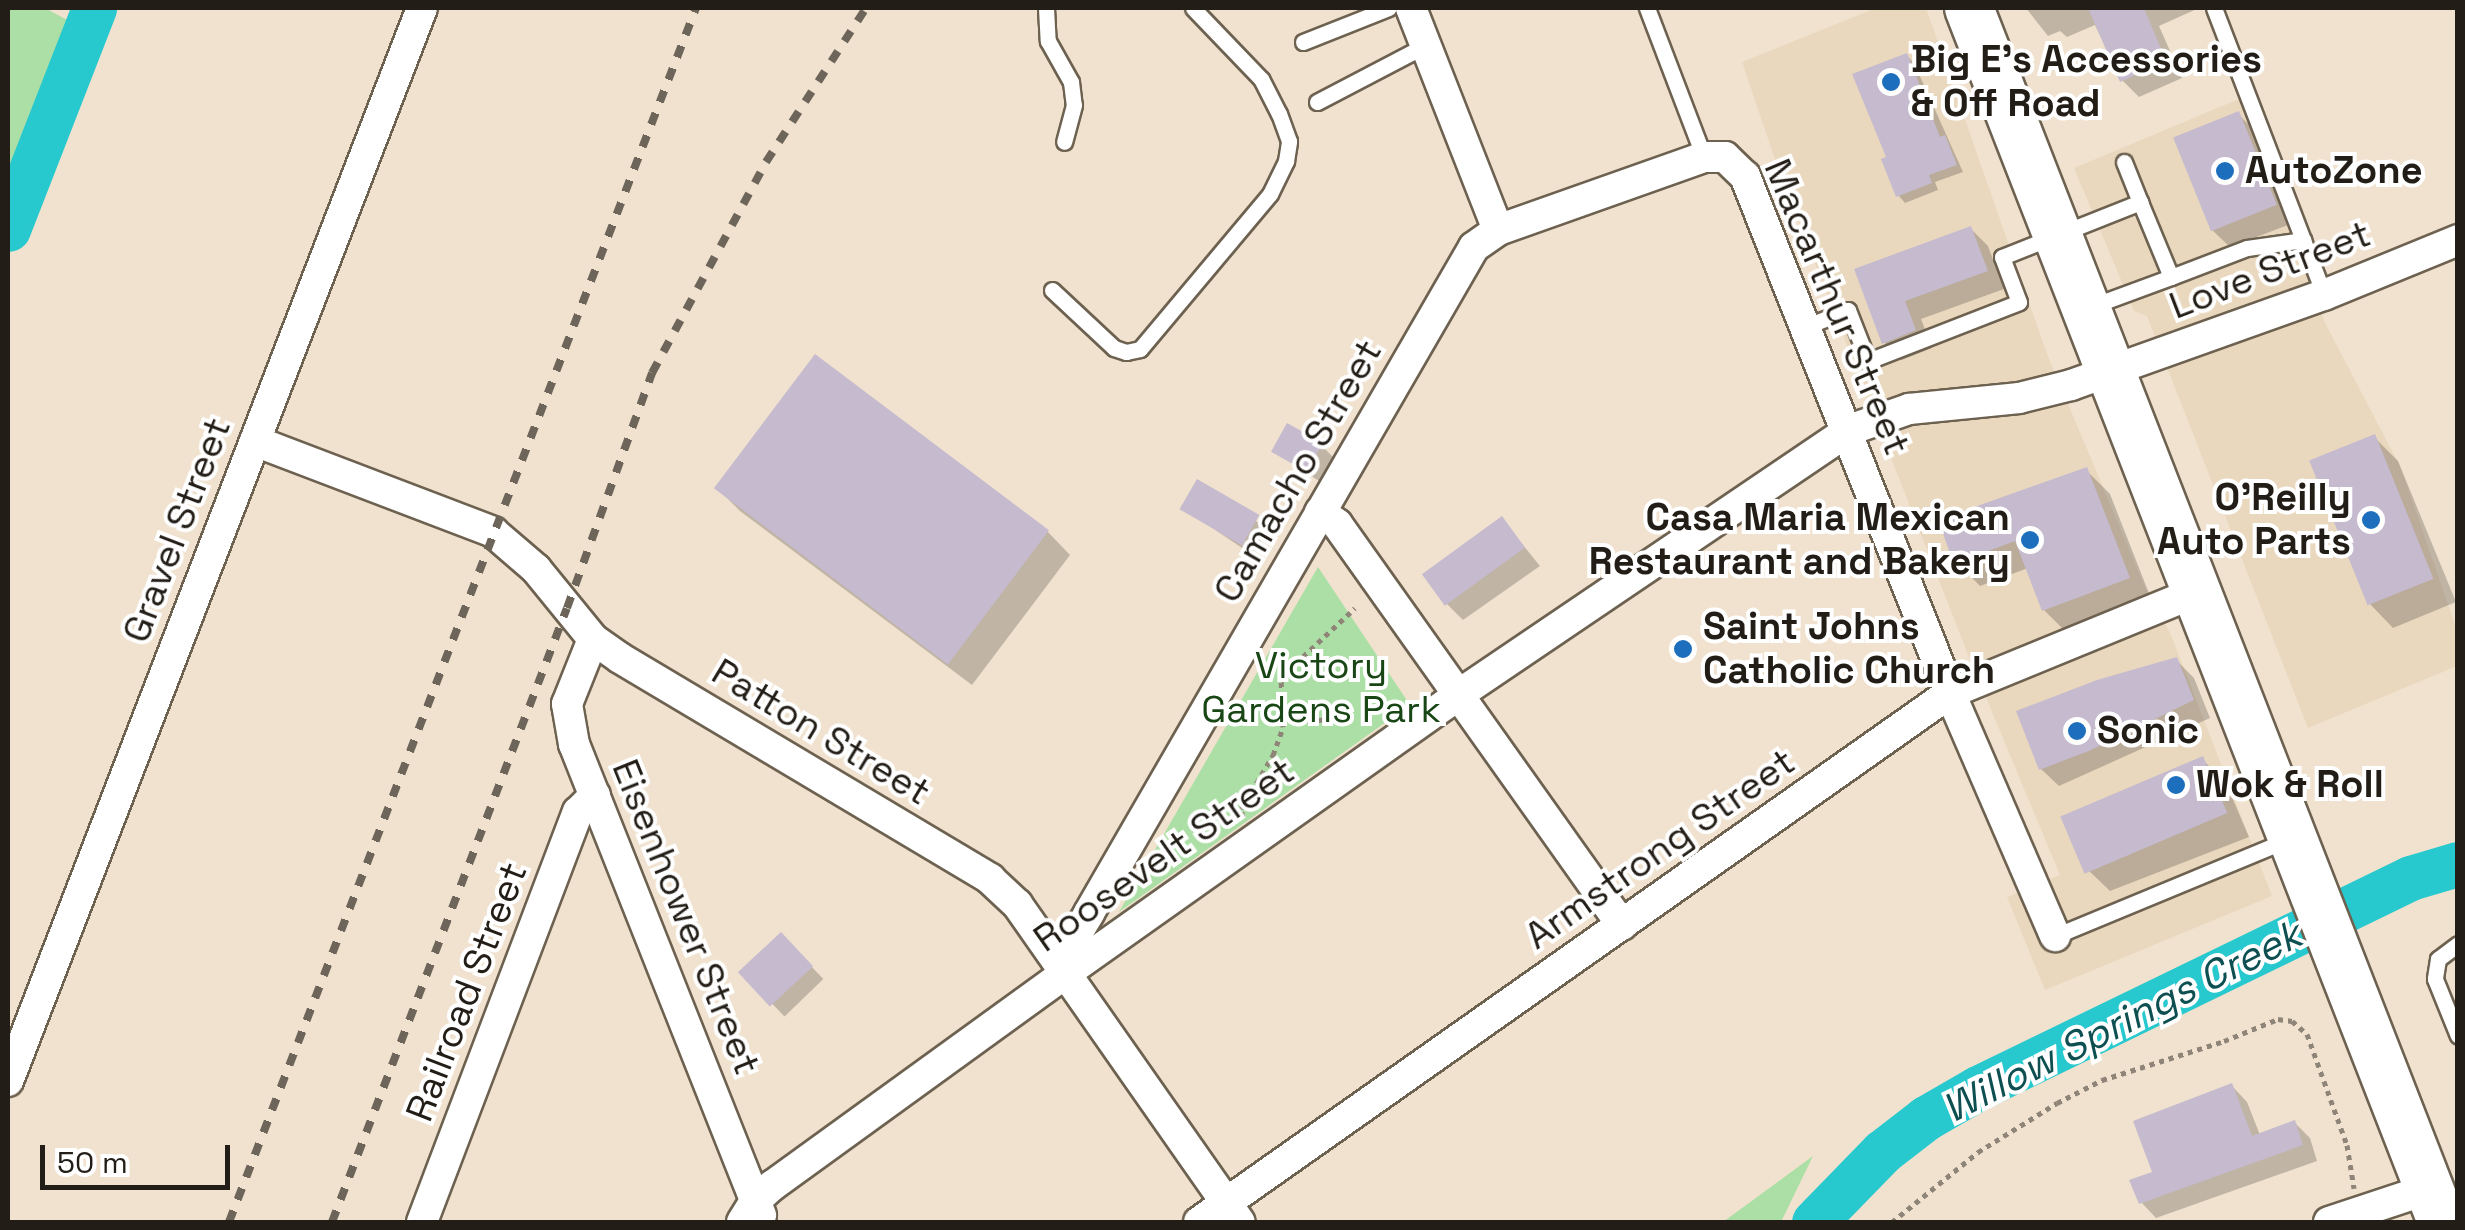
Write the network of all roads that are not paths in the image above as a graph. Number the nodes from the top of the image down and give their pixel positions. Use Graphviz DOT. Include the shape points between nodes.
graph roads {
  1 [pos="422,8"];
  2 [pos="1046,8"];
  3 [pos="1194,8"];
  4 [pos="1390,8"];
  5 [pos="1410,8"];
  6 [pos="1647,8"];
  7 [pos="1969,8"];
  8 [pos="2214,8"];
  9 [pos="1303,42"];
  10 [pos="1426,46"];
  11 [pos="1318,102"];
  12 [pos="1064,142"];
  13 [pos="1714,157"];
  14 [pos="2124,162"];
  15 [pos="2140,202"];
  16 [pos="1498,230"];
  17 [pos="2058,236"];
  18 [pos="2303,240"];
  19 [pos="2458,240"];
  20 [pos="2171,277"];
  21 [pos="1052,290"];
  22 [pos="2324,294"];
  23 [pos="2086,309"];
  24 [pos="1807,326"];
  25 [pos="2110,371"];
  26 [pos="1849,430"];
  27 [pos="255,440"];
  28 [pos="1320,512"];
  29 [pos="2196,592"];
  30 [pos="593,639"];
  31 [pos="1950,692"];
  32 [pos="1458,695"];
  33 [pos="595,795"];
  34 [pos="2300,856"];
  35 [pos="1622,925"];
  36 [pos="2055,936"];
  37 [pos="2458,944"];
  38 [pos="1066,973"];
  39 [pos="2458,1036"];
  40 [pos="8,1081"];
  41 [pos="2435,1206"];
  42 [pos="1233,1213"];
  43 [pos="754,1215"];
  44 [pos="422,1222"];
  45 [pos="1199,1222"];
  46 [pos="2329,1222"];
  1 -- 27 [label="street, Gravel Street"];
  2 -- 12 [label="lane" via="1048,41 1071,82 1074,104"];
  3 -- 21 [label="lane" via="1261,79 1290,141 1270,194 1140,348 1114,348"];
  4 -- 9 [label="lane"];
  5 -- 10 [label="street"];
  6 -- 13 [label="lane"];
  7 -- 17 [label="main road"];
  8 -- 18 [label="lane"];
  10 -- 11 [label="lane"];
  10 -- 16 [label="street"];
  13 -- 16 [label="street, Camacho Street"];
  13 -- 24 [label="street, Macarthur Street" via="1745,176"];
  14 -- 15 [label="lane"];
  15 -- 17 [label="lane"];
  15 -- 20 [label="lane"];
  16 -- 28 [label="street, Camacho Street" via="1474,247"];
  17 -- 23 [label="main road"];
  17 -- 24 [label="lane" via="2002,257 2019,302 1868,361 1848,310"];
  18 -- 20 [label="lane" via="2247,248"];
  18 -- 22 [label="lane"];
  19 -- 22 [label="street, Love Street"];
  20 -- 23 [label="lane"];
  22 -- 25 [label="street, Love Street"];
  23 -- 25 [label="main road"];
  24 -- 26 [label="street, Macarthur Street"];
  25 -- 26 [label="street, Roosevelt Street" via="2019,398 1909,409"];
  25 -- 29 [label="main road"];
  26 -- 31 [label="street, Macarthur Street"];
  26 -- 32 [label="street, Roosevelt Street"];
  27 -- 30 [label="street, Patton Street" via="494,532 536,570"];
  27 -- 40 [label="street, Gravel Street"];
  28 -- 32 [label="street" via="1337,524"];
  28 -- 38 [label="street, Camacho Street" via="1082,924"];
  29 -- 31 [label="street, Armstrong Street"];
  29 -- 34 [label="main road"];
  30 -- 33 [label="street, Eisenhower Street" via="566,704"];
  30 -- 38 [label="street, Patton Street" via="990,879 1017,904"];
  31 -- 35 [label="street, Armstrong Street"];
  31 -- 36 [label="street, Macarthur Street"];
  32 -- 35 [label="street"];
  32 -- 38 [label="street, Roosevelt Street"];
  33 -- 43 [label="street, Eisenhower Street"];
  33 -- 44 [label="street, Railroad Street" via="578,812"];
  34 -- 36 [label="lane"];
  34 -- 41 [label="main road"];
  35 -- 42 [label="street, Armstrong Street"];
  37 -- 39 [label="lane" via="2438,960 2435,979"];
  38 -- 42 [label="street, Patton Street"];
  38 -- 43 [label="street, Roosevelt Street"];
  41 -- 46 [label="street" via="2359,1212"];
  42 -- 45 [label="street, Armstrong Street"];
}
